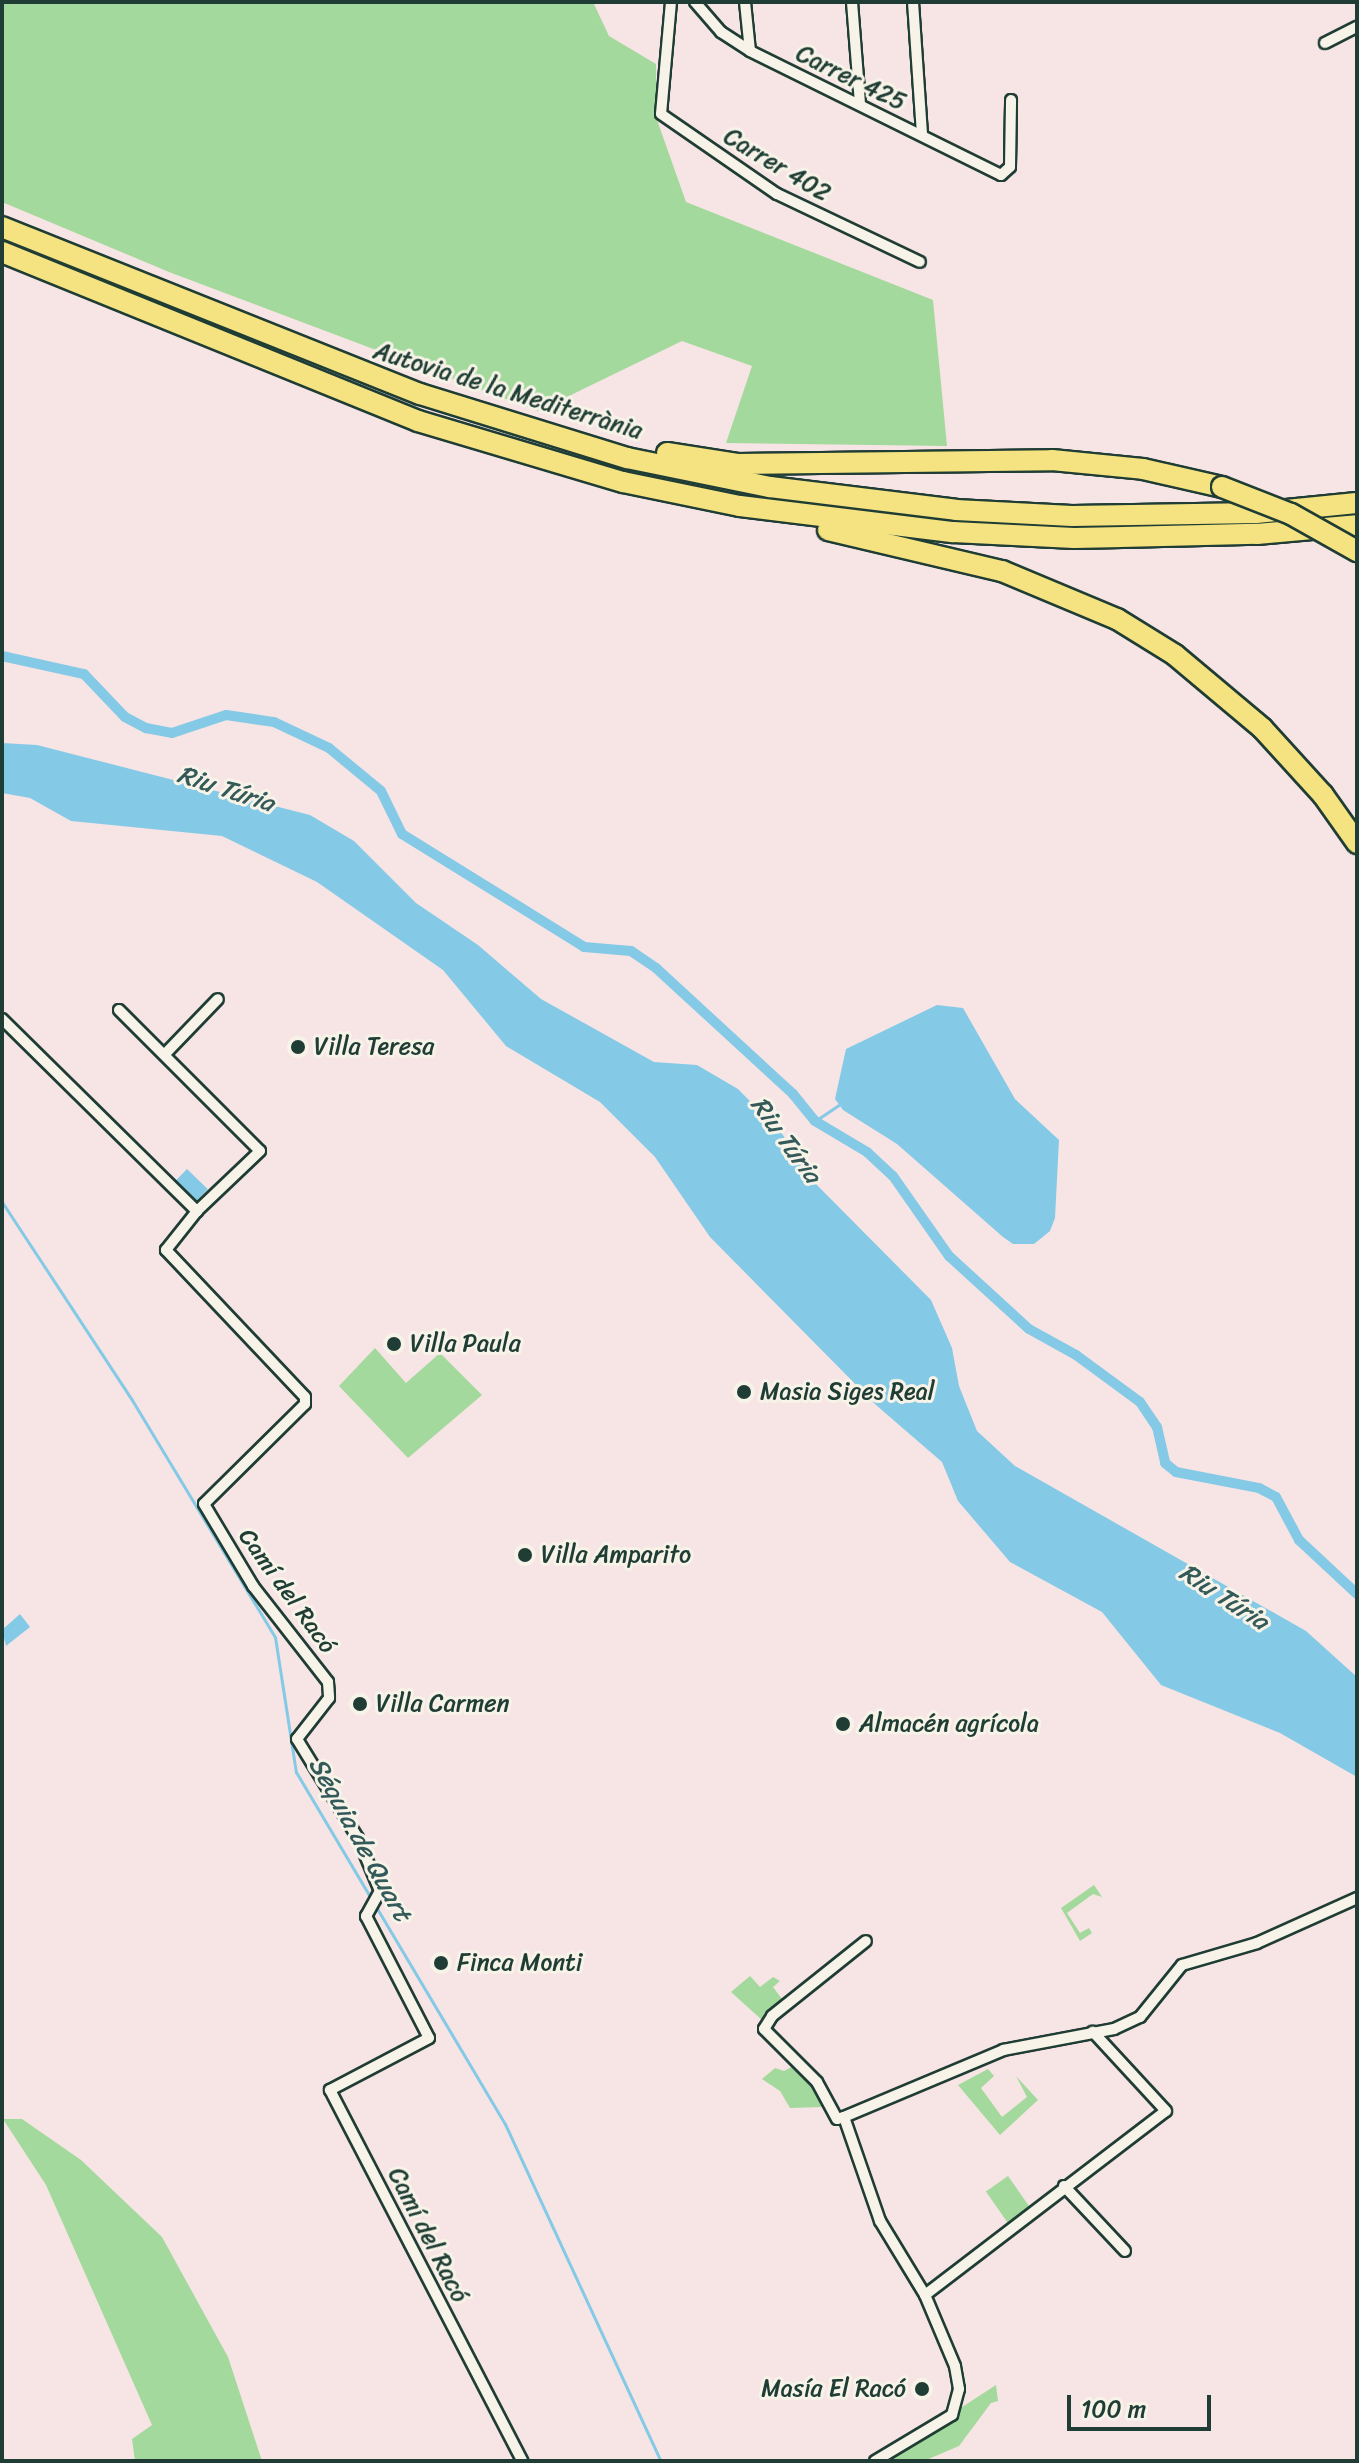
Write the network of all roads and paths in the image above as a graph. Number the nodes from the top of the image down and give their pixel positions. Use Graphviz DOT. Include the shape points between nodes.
graph roads {
  1 [pos="671,2"];
  2 [pos="695,2"];
  3 [pos="745,2"];
  4 [pos="852,2"];
  5 [pos="913,2"];
  6 [pos="1357,27"];
  7 [pos="1325,43"];
  8 [pos="750,51"];
  9 [pos="1011,100"];
  10 [pos="860,104"];
  11 [pos="922,135"];
  12 [pos="2,227"];
  13 [pos="2,252"];
  14 [pos="920,262"];
  15 [pos="508,424"];
  16 [pos="1357,503"];
  17 [pos="740,506"];
  18 [pos="1357,525"];
  19 [pos="1357,551"];
  20 [pos="1357,843"];
  21 [pos="218,999"];
  22 [pos="119,1010"];
  23 [pos="2,1019"];
  24 [pos="165,1054"];
  25 [pos="197,1211"];
  26 [pos="1357,1898"];
  27 [pos="866,1941"];
  28 [pos="1093,2032"];
  29 [pos="844,2117"];
  30 [pos="1064,2186"];
  31 [pos="1125,2251"];
  32 [pos="925,2295"];
  33 [pos="522,2461"];
  34 [pos="875,2461"];
  1 -- 14 [label="street, Carrer 402" via="661,114 777,194"];
  2 -- 8 [label="street, Carrer 425" via="721,32"];
  3 -- 8 [label="street"];
  4 -- 10 [label="street"];
  5 -- 11 [label="street"];
  6 -- 7 [label="street"];
  8 -- 10 [label="street, Carrer 425"];
  9 -- 11 [label="street, Carrer 425" via="1010,167 1001,175"];
  10 -- 11 [label="street, Carrer 425"];
  12 -- 15 [label="highway, Autovia de la Mediterrània" via="334,363"];
  13 -- 17 [label="highway, Autovia de la Mediterrània" via="418,421 623,482"];
  15 -- 16 [label="highway, Autovia de la Mediterrània" via="627,458 770,487 956,510 1168,516"];
  15 -- 19 [label="highway, bridge" via="523,420 629,447 737,464 1052,460 1143,469 1222,487 1291,514"];
  17 -- 18 [label="highway, Autovia de la Mediterrània" via="953,532 1074,538 1257,534"];
  17 -- 20 [label="highway" via="760,517 1002,571 1117,619 1175,655 1262,728 1323,795"];
  21 -- 24 [label="street"];
  22 -- 24 [label="street"];
  23 -- 25 [label="street"];
  24 -- 25 [label="street" via="260,1151"];
  25 -- 33 [label="street, Camí del Racó" via="166,1250 305,1397 305,1404 204,1504 253,1586 328,1682 329,1698 297,1739 358,1838 380,1891 366,1916 429,2038 330,2090"];
  26 -- 28 [label="street" via="1257,1943 1182,1965 1140,2017"];
  27 -- 29 [label="street" via="772,2016 764,2029 817,2082 837,2119"];
  28 -- 29 [label="street" via="1003,2050"];
  28 -- 30 [label="street" via="1166,2111"];
  29 -- 32 [label="street" via="880,2221"];
  30 -- 31 [label="street"];
  30 -- 32 [label="street"];
  32 -- 34 [label="street" via="955,2366 956,2404 940,2424"];
}
